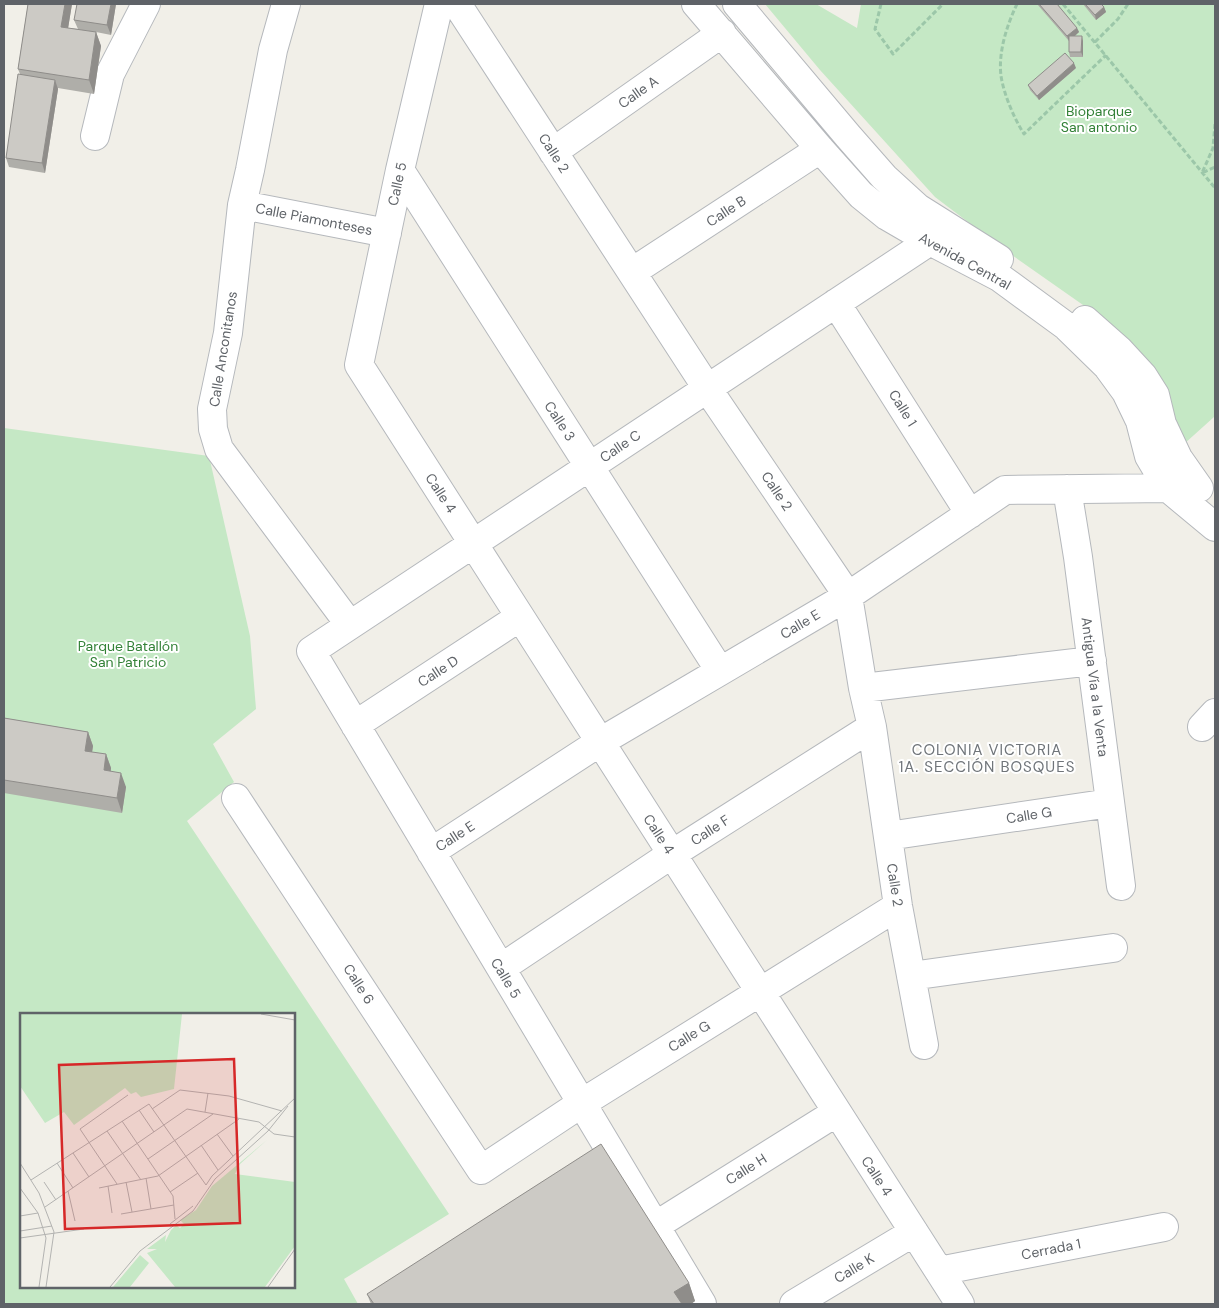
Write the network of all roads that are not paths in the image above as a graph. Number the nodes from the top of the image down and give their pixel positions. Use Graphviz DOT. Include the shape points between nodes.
graph roads {
  1 [pos="146,4"];
  2 [pos="286,4"];
  3 [pos="439,4"];
  4 [pos="457,4"];
  5 [pos="696,4"];
  6 [pos="737,4"];
  7 [pos="722,33"];
  8 [pos="95,136"];
  9 [pos="820,149"];
  10 [pos="553,152"];
  11 [pos="400,170"];
  12 [pos="242,205"];
  13 [pos="386,233"];
  14 [pos="930,241"];
  15 [pos="632,272"];
  16 [pos="836,303"];
  17 [pos="359,365"];
  18 [pos="707,388"];
  19 [pos="589,466"];
  20 [pos="1179,481"];
  21 [pos="1067,489"];
  22 [pos="1215,512"];
  23 [pos="970,514"];
  24 [pos="1215,527"];
  25 [pos="473,543"];
  26 [pos="848,596"];
  27 [pos="520,617"];
  28 [pos="350,625"];
  29 [pos="311,651"];
  30 [pos="1092,661"];
  31 [pos="720,671"];
  32 [pos="863,688"];
  33 [pos="355,724"];
  34 [pos="872,727"];
  35 [pos="600,742"];
  36 [pos="236,798"];
  37 [pos="1110,803"];
  38 [pos="888,836"];
  39 [pos="431,852"];
  40 [pos="672,854"];
  41 [pos="1121,886"];
  42 [pos="898,906"];
  43 [pos="1112,948"];
  44 [pos="501,968"];
  45 [pos="911,976"];
  46 [pos="760,992"];
  47 [pos="924,1045"];
  48 [pos="582,1103"];
  49 [pos="836,1112"];
  50 [pos="482,1170"];
  51 [pos="655,1226"];
  52 [pos="1164,1227"];
  53 [pos="914,1232"];
  54 [pos="939,1271"];
  55 [pos="702,1304"];
  56 [pos="794,1304"];
  57 [pos="960,1304"];
  1 -- 8 [label="street" via="110,74"];
  2 -- 12 [label="street, Calle Anconitanos" via="272,50"];
  3 -- 11 [label="street, Calle 5"];
  4 -- 10 [label="street, Calle 2"];
  5 -- 7 [label="street, Avenida Central"];
  6 -- 20 [label="street, Avenida Central" via="848,136 918,208 1059,299 1119,350 1143,376 1154,395 1162,424 1178,458"];
  7 -- 9 [label="street, Avenida Central"];
  7 -- 10 [label="street, Calle A"];
  9 -- 14 [label="street, Avenida Central" via="861,195 887,216"];
  9 -- 15 [label="street, Calle B"];
  10 -- 15 [label="street, Calle 2"];
  11 -- 13 [label="street, Calle 5"];
  11 -- 19 [label="street, Calle 3"];
  12 -- 13 [label="street, Calle Piamonteses"];
  12 -- 28 [label="street, Calle Anconitanos" via="228,332 212,409 213,429 219,449"];
  13 -- 17 [label="street, Calle 5"];
  14 -- 16 [label="street, Calle C"];
  14 -- 20 [label="street, Avenida Central" via="999,277 1066,326 1107,366 1126,392 1140,421 1149,456"];
  15 -- 18 [label="street, Calle 2"];
  16 -- 18 [label="street, Calle C"];
  16 -- 23 [label="street, Calle 1"];
  17 -- 25 [label="street, Calle 4"];
  18 -- 19 [label="street, Calle C"];
  18 -- 26 [label="street, Calle 2"];
  19 -- 25 [label="street, Calle C"];
  19 -- 31 [label="street, Calle 3"];
  20 -- 21 [label="street, Calle E"];
  20 -- 22 [label="street, Avenida Central"];
  20 -- 24 [label="street, Avenida Central"];
  21 -- 23 [label="street, Calle E" via="1005,490"];
  21 -- 30 [label="street, Antigua Vía a la Venta"];
  23 -- 26 [label="street, Calle E"];
  25 -- 27 [label="street, Calle 4"];
  25 -- 28 [label="street, Calle C"];
  26 -- 31 [label="street, Calle E"];
  26 -- 32 [label="street, Calle 2"];
  27 -- 33 [label="street, Calle D"];
  27 -- 35 [label="street, Calle 4"];
  28 -- 29 [label="street, Calle C"];
  29 -- 33 [label="street, Calle 5"];
  30 -- 32 [label="street"];
  30 -- 37 [label="street, Antigua Vía a la Venta"];
  31 -- 35 [label="street, Calle E"];
  32 -- 34 [label="street, Calle 2"];
  33 -- 39 [label="street, Calle 5"];
  34 -- 38 [label="street, Calle 2"];
  34 -- 40 [label="street, Calle F"];
  35 -- 39 [label="street, Calle E"];
  35 -- 40 [label="street, Calle 4"];
  36 -- 50 [label="street, Calle 6"];
  37 -- 38 [label="street, Calle G"];
  37 -- 41 [label="street, Antigua Vía a la Venta"];
  38 -- 42 [label="street, Calle 2"];
  39 -- 44 [label="street, Calle 5"];
  40 -- 44 [label="street, Calle F"];
  40 -- 46 [label="street, Calle 4"];
  42 -- 45 [label="street, Calle 2"];
  42 -- 46 [label="street, Calle G"];
  43 -- 45 [label="street"];
  44 -- 48 [label="street, Calle 5"];
  45 -- 47 [label="street, Calle 2"];
  46 -- 48 [label="street, Calle G"];
  46 -- 49 [label="street, Calle 4"];
  48 -- 50 [label="street, Calle G"];
  48 -- 51 [label="street, Calle 5"];
  49 -- 51 [label="street, Calle H"];
  49 -- 53 [label="street, Calle 4"];
  51 -- 55 [label="street, Calle 5"];
  52 -- 54 [label="street, Cerrada 1"];
  53 -- 54 [label="street, Calle 4"];
  53 -- 56 [label="street, Calle K"];
  54 -- 57 [label="street, Calle 4"];
}
